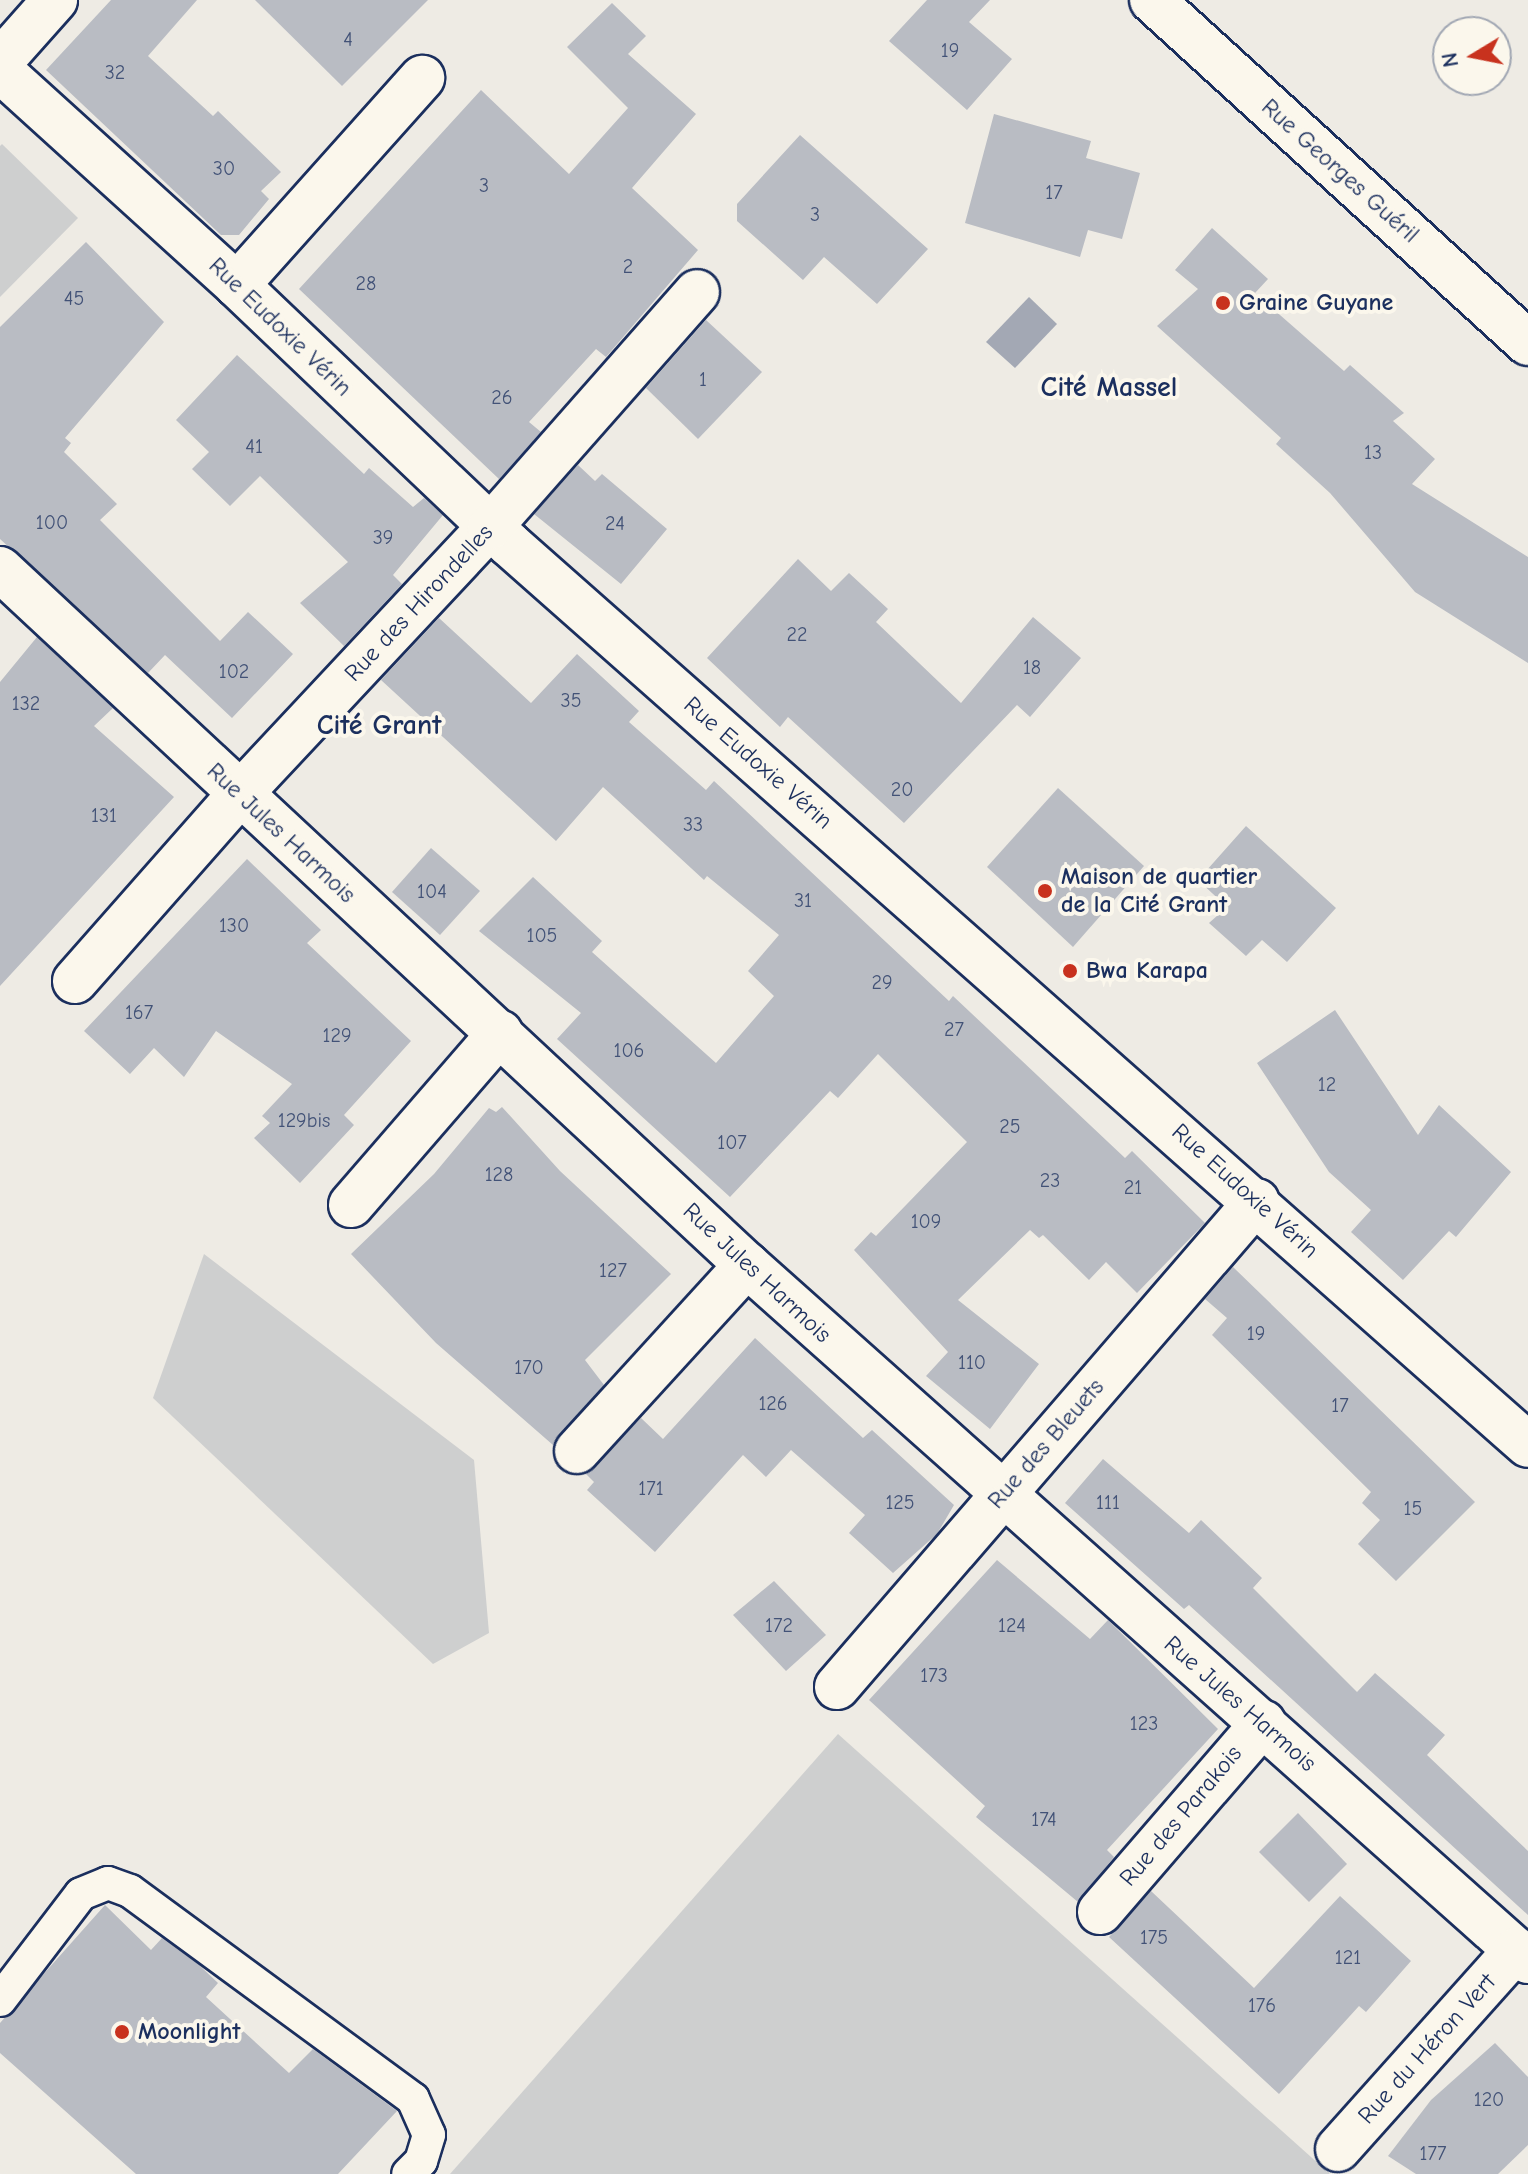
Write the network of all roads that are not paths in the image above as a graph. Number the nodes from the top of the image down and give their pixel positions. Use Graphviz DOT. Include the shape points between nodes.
graph roads {
  1 [pos="55,0"];
  2 [pos="1152,0"];
  3 [pos="0,62"];
  4 [pos="0,70"];
  5 [pos="422,78"];
  6 [pos="237,285"];
  7 [pos="697,292"];
  8 [pos="1528,343"];
  9 [pos="490,527"];
  10 [pos="0,569"];
  11 [pos="238,796"];
  12 [pos="75,981"];
  13 [pos="500,1033"];
  14 [pos="1257,1201"];
  15 [pos="351,1205"];
  16 [pos="747,1265"];
  17 [pos="1528,1445"];
  18 [pos="577,1451"];
  19 [pos="1002,1495"];
  20 [pos="837,1687"];
  21 [pos="1263,1723"];
  22 [pos="1100,1912"];
  23 [pos="1522,1956"];
  24 [pos="0,2000"];
  25 [pos="1338,2149"];
  26 [pos="408,2174"];
  1 -- 3 [label="street"];
  2 -- 8 [label="street, Rue Georges Guéril"];
  4 -- 6 [label="street, Rue Eudoxie Vérin"];
  5 -- 6 [label="street"];
  6 -- 9 [label="street, Rue Eudoxie Vérin"];
  7 -- 9 [label="street, Rue des Hirondelles"];
  9 -- 11 [label="street, Rue des Hirondelles"];
  9 -- 14 [label="street, Rue Eudoxie Vérin"];
  10 -- 11 [label="street, Rue Jules Harmois"];
  11 -- 12 [label="street, Rue des Hirondelles"];
  11 -- 13 [label="street, Rue Jules Harmois"];
  13 -- 15 [label="street"];
  13 -- 16 [label="street, Rue Jules Harmois"];
  14 -- 17 [label="street, Rue Eudoxie Vérin"];
  14 -- 19 [label="street, Rue des Bleuets"];
  16 -- 18 [label="street"];
  16 -- 19 [label="street, Rue Jules Harmois"];
  19 -- 20 [label="street, Rue des Bleuets"];
  19 -- 21 [label="street, Rue Jules Harmois"];
  21 -- 22 [label="street, Rue des Parakois"];
  21 -- 23 [label="street, Rue Jules Harmois"];
  23 -- 25 [label="street, Rue du Héron Vert"];
  24 -- 26 [label="lane" via="81,1894 108,1883 130,1891 413,2099 429,2135 421,2161"];
}
